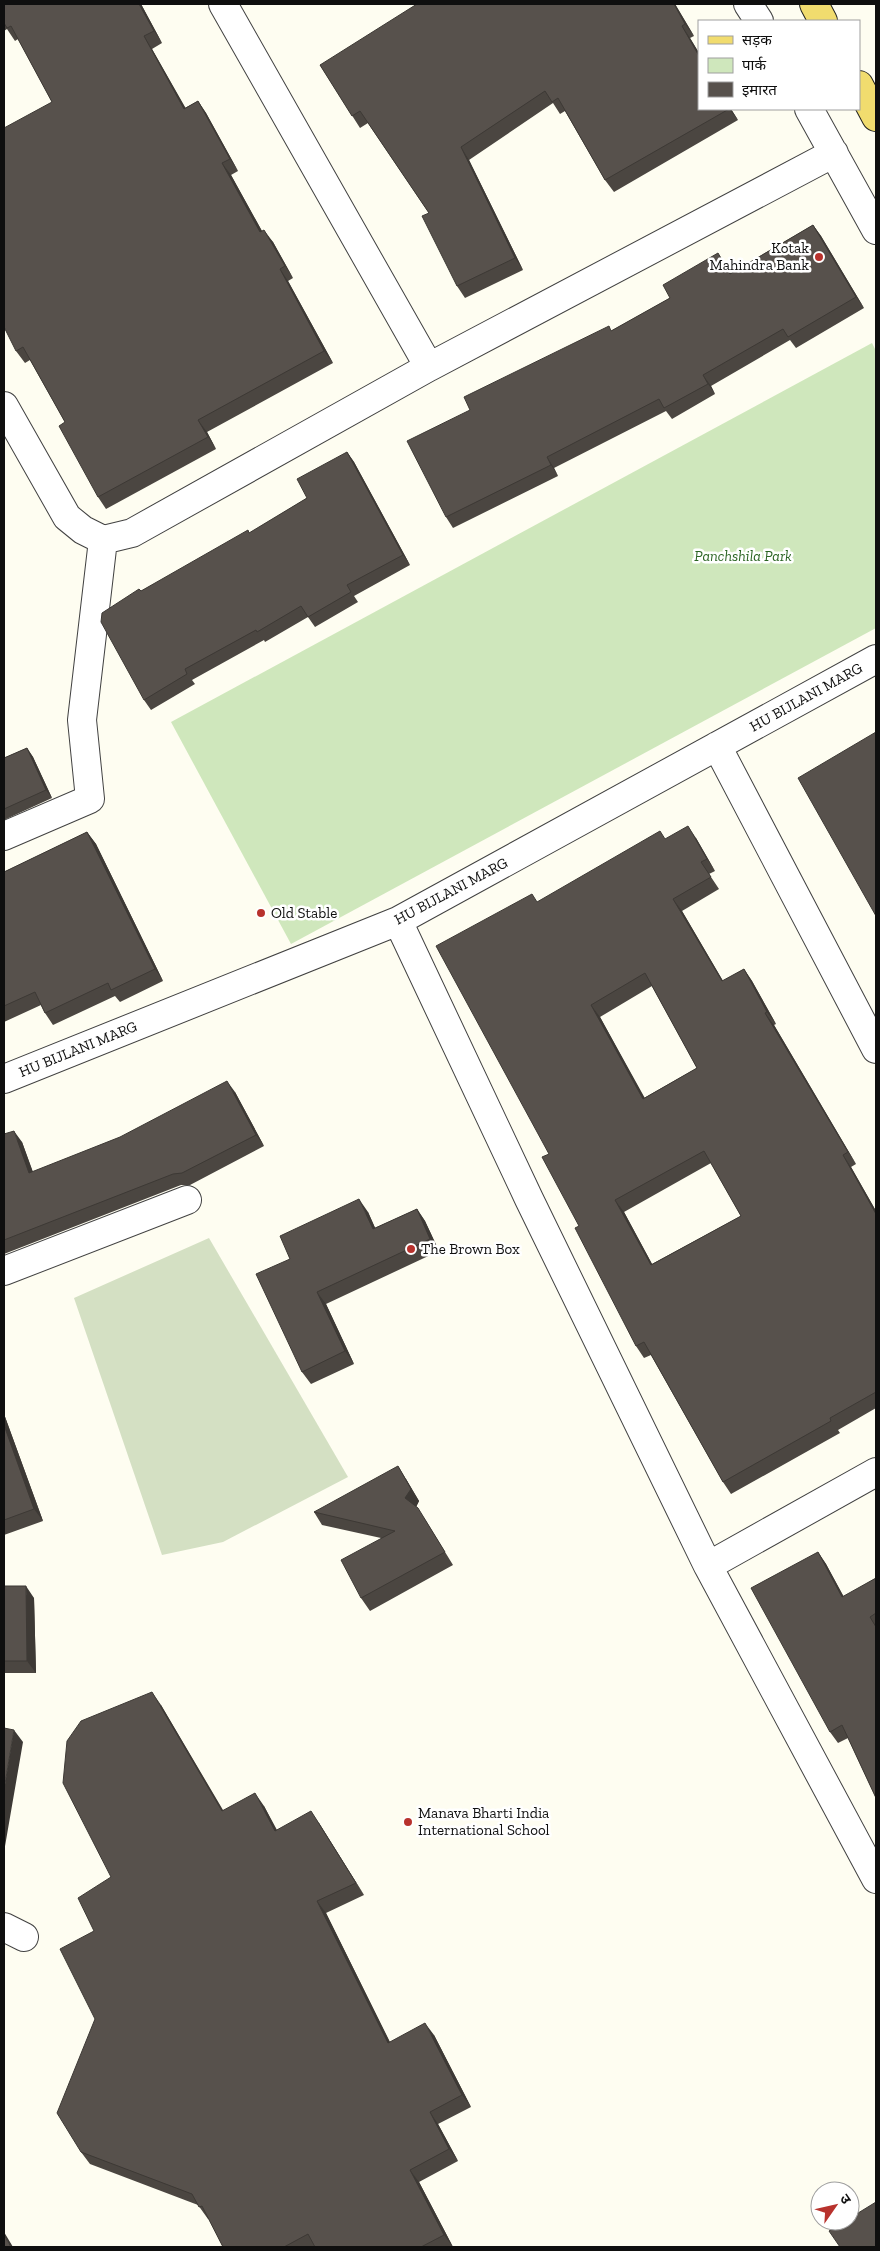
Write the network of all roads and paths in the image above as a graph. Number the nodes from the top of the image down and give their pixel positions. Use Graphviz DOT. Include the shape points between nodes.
graph roads {
  1 [pos="223,4"];
  2 [pos="748,4"];
  3 [pos="814,4"];
  4 [pos="757,20"];
  5 [pos="822,20"];
  6 [pos="860,87"];
  7 [pos="810,110"];
  8 [pos="876,117"];
  9 [pos="834,153"];
  10 [pos="876,230"];
  11 [pos="429,367"];
  12 [pos="4,406"];
  13 [pos="102,540"];
  14 [pos="876,659"];
  15 [pos="717,746"];
  16 [pos="4,836"];
  17 [pos="398,921"];
  18 [pos="876,1049"];
  19 [pos="4,1079"];
  20 [pos="187,1200"];
  21 [pos="4,1271"];
  22 [pos="876,1472"];
  23 [pos="708,1566"];
  24 [pos="876,1879"];
  1 -- 11 [label="street"];
  2 -- 4 [label="street"];
  3 -- 5 [label="main road"];
  6 -- 8 [label="main road"];
  7 -- 9 [label="street"];
  9 -- 10 [label="street"];
  9 -- 11 [label="street"];
  11 -- 13 [label="street" via="132,532"];
  12 -- 13 [label="street" via="67,516"];
  13 -- 16 [label="street" via="82,720 90,799"];
  14 -- 15 [label="street, HU BIJLANI MARG"];
  15 -- 17 [label="street, HU BIJLANI MARG"];
  15 -- 18 [label="street"];
  17 -- 19 [label="street, HU BIJLANI MARG"];
  17 -- 23 [label="street" via="528,1200"];
  20 -- 21 [label="street"];
  22 -- 23 [label="street"];
  23 -- 24 [label="street"];
}
